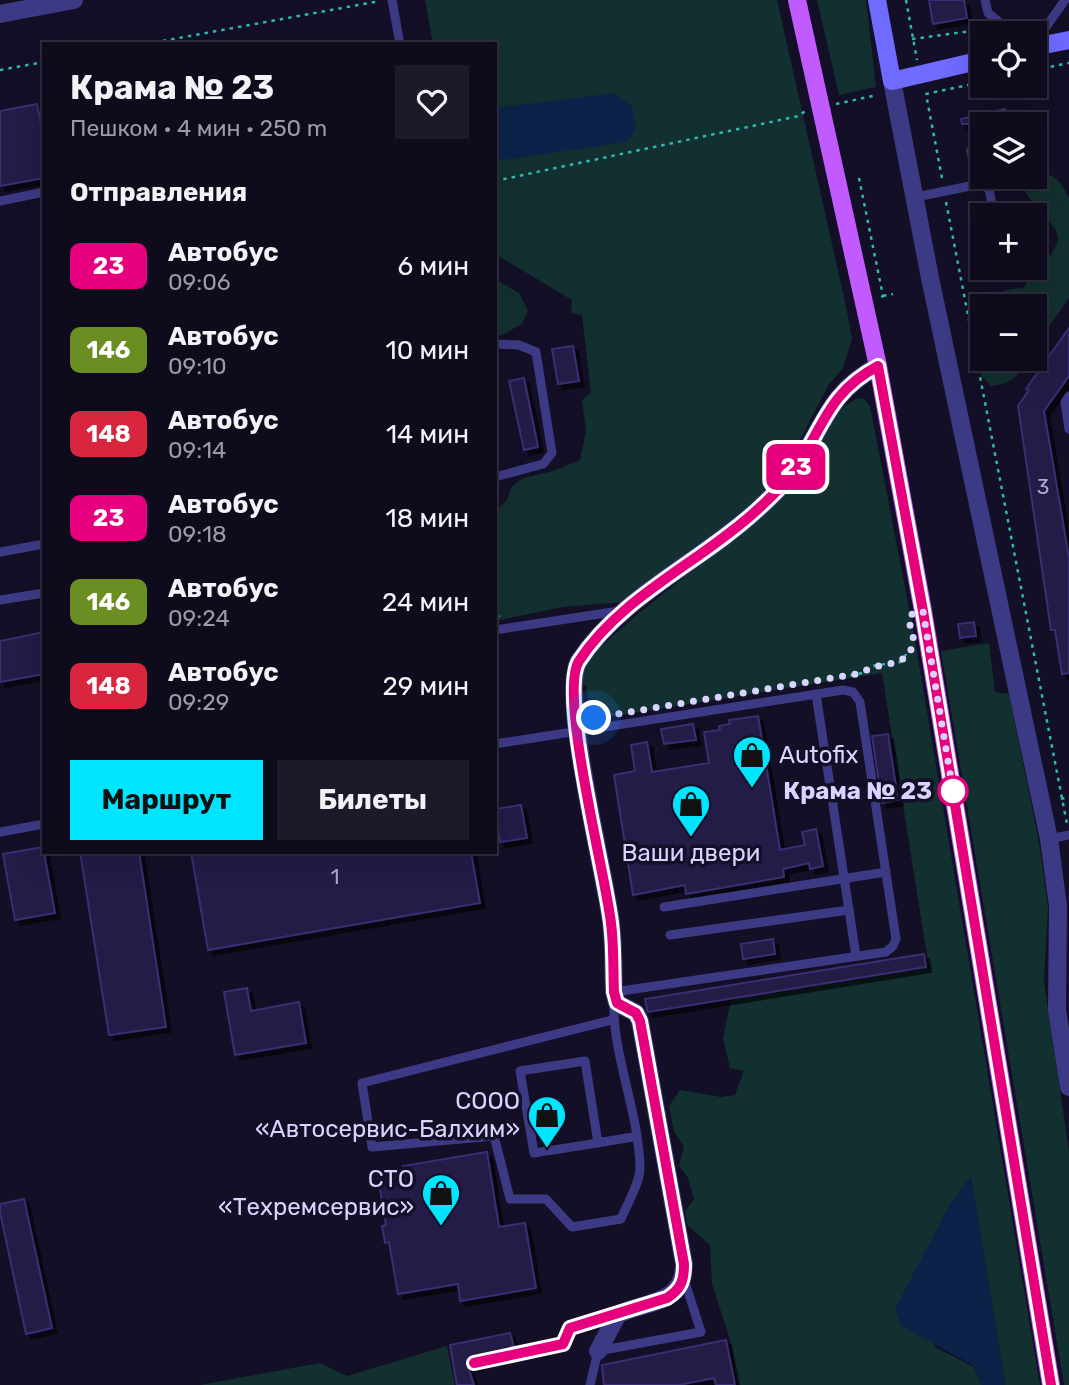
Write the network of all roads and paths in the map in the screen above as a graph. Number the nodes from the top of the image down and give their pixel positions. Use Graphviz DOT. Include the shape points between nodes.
graph roads {
  1 [pos="74,0"];
  2 [pos="385,0"];
  3 [pos="392,0"];
  4 [pos="797,0"];
  5 [pos="877,0"];
  6 [pos="906,0"];
  7 [pos="985,0"];
  8 [pos="1065,0"];
  9 [pos="975,10"];
  10 [pos="0,14"];
  11 [pos="998,21"];
  12 [pos="1047,27"];
  13 [pos="912,39"];
  14 [pos="1069,40"];
  15 [pos="157,42"];
  16 [pos="400,42"];
  17 [pos="1047,44"];
  18 [pos="42,62"];
  19 [pos="970,63"];
  20 [pos="1069,63"];
  21 [pos="1047,67"];
  22 [pos="0,71"];
  23 [pos="920,74"];
  24 [pos="970,85"];
  25 [pos="893,86"];
  26 [pos="926,94"];
  27 [pos="821,108"];
  28 [pos="497,181"];
  29 [pos="944,191"];
  30 [pos="42,192"];
  31 [pos="916,197"];
  32 [pos="0,201"];
  33 [pos="992,203"];
  34 [pos="893,294"];
  35 [pos="883,296"];
  36 [pos="497,345"];
  37 [pos="878,366"];
  38 [pos="1069,396"];
  39 [pos="1069,429"];
  40 [pos="497,476"];
  41 [pos="42,544"];
  42 [pos="0,552"];
  43 [pos="42,593"];
  44 [pos="0,600"];
  45 [pos="627,610"];
  46 [pos="498,629"];
  47 [pos="914,642"];
  48 [pos="835,678"];
  49 [pos="816,694"];
  50 [pos="577,729"];
  51 [pos="497,744"];
  52 [pos="1069,797"];
  53 [pos="1061,799"];
  54 [pos="42,824"];
  55 [pos="0,832"];
  56 [pos="1069,835"];
  57 [pos="1049,839"];
  58 [pos="886,872"];
  59 [pos="844,878"];
  60 [pos="664,907"];
  61 [pos="849,910"];
  62 [pos="670,934"];
  63 [pos="856,956"];
  64 [pos="614,992"];
  65 [pos="612,1020"];
  66 [pos="1069,1087"];
  67 [pos="634,1137"];
  68 [pos="598,1143"];
  69 [pos="684,1279"];
  70 [pos="618,1314"];
  71 [pos="598,1351"];
  72 [pos="474,1363"];
  73 [pos="590,1385"];
  74 [pos="1051,1385"];
  1 -- 10 [label="street"];
  2 -- 15 [label="path"];
  3 -- 16 [label="lane"];
  4 -- 27 [label="main road"];
  5 -- 25 [label="street"];
  6 -- 13 [label="path"];
  7 -- 11 [label="lane" via="988,13"];
  8 -- 12 [label="lane"];
  9 -- 13 [label="path" via="979,30"];
  13 -- 23 [label="path"];
  14 -- 17 [label="street"];
  18 -- 22 [label="path"];
  19 -- 23 [label="street"];
  20 -- 21 [label="path"];
  23 -- 25 [label="street"];
  23 -- 26 [label="path"];
  24 -- 26 [label="path"];
  25 -- 27 [label="path"];
  25 -- 31 [label="street"];
  26 -- 29 [label="path"];
  27 -- 28 [label="path"];
  27 -- 37 [label="main road"];
  29 -- 31 [label="lane"];
  29 -- 33 [label="lane" via="980,184 989,189"];
  29 -- 53 [label="path"];
  30 -- 32 [label="lane"];
  31 -- 57 [label="street"];
  34 -- 35 [label="path"];
  36 -- 40 [label="lane" via="519,345 536,352 552,453 543,464"];
  37 -- 45 [label="street" via="862,375 828,409 790,476 756,511"];
  37 -- 74 [label="main road"];
  38 -- 39 [label="lane" via="1065,402"];
  41 -- 42 [label="lane"];
  43 -- 44 [label="lane"];
  45 -- 46 [label="lane"];
  45 -- 50 [label="street" via="577,664"];
  47 -- 48 [label="path" via="901,662"];
  49 -- 50 [label="lane"];
  49 -- 58 [label="lane" via="843,690 853,692 860,702"];
  49 -- 59 [label="lane"];
  50 -- 51 [label="lane"];
  50 -- 64 [label="street" via="611,923"];
  52 -- 53 [label="path"];
  53 -- 56 [label="path"];
  54 -- 55 [label="lane"];
  56 -- 57 [label="lane"];
  57 -- 66 [label="street" via="1058,906 1057,1010"];
  58 -- 59 [label="lane"];
  58 -- 63 [label="lane" via="896,939 886,952"];
  59 -- 60 [label="lane"];
  59 -- 61 [label="lane"];
  61 -- 62 [label="lane"];
  61 -- 63 [label="lane"];
  63 -- 64 [label="lane"];
  64 -- 65 [label="lane"];
  64 -- 69 [label="street" via="617,1003 636,1013 640,1021"];
  65 -- 67 [label="lane" via="632,1106"];
  65 -- 67 [label="lane" via="362,1083 372,1147 494,1136 510,1199 546,1199 572,1227 621,1219 640,1170"];
  67 -- 68 [label="lane"];
  68 -- 68 [label="lane" via="534,1153 520,1071 585,1061"];
  69 -- 70 [label="street" via="667,1298"];
  69 -- 71 [label="lane" via="701,1332"];
  70 -- 71 [label="street"];
  70 -- 72 [label="lane" via="570,1328 563,1344"];
  71 -- 73 [label="lane"];
}
